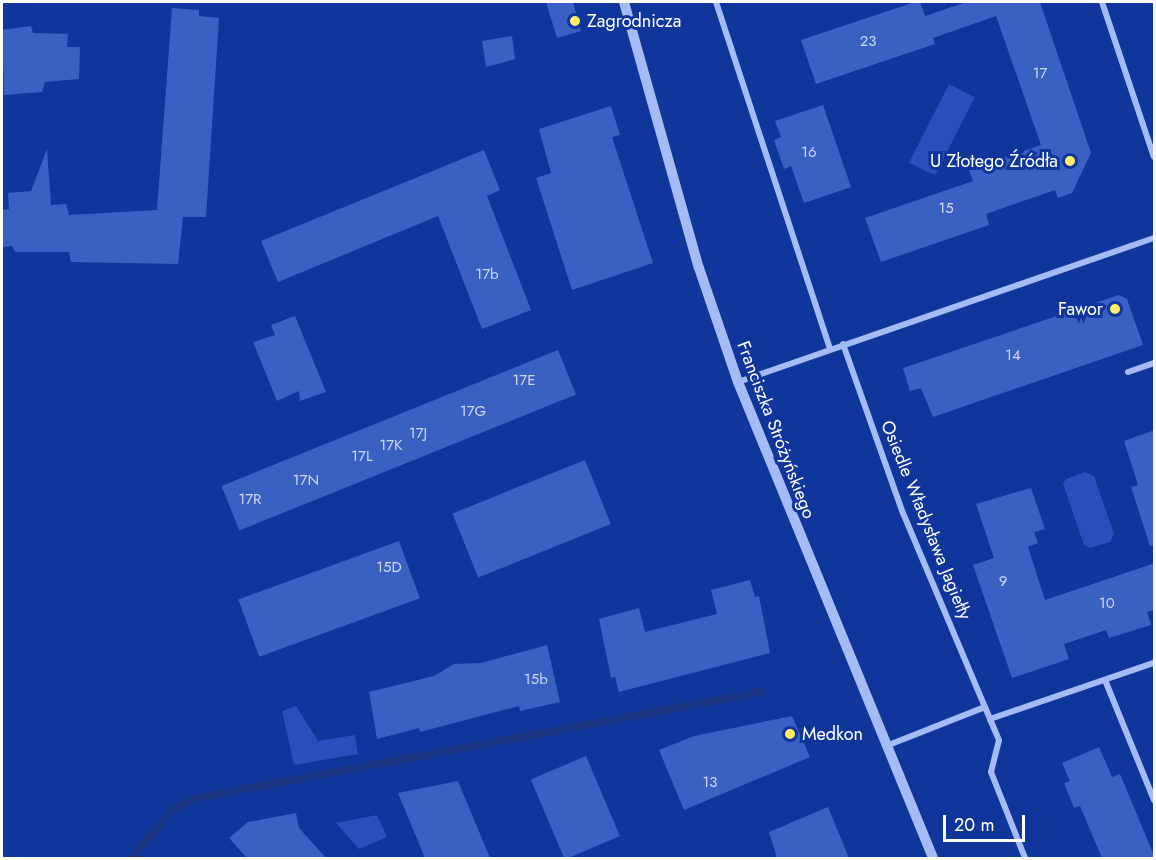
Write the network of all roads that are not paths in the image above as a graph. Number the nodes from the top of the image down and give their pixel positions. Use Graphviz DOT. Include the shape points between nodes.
graph roads {
  1 [pos="624,2"];
  2 [pos="716,2"];
  3 [pos="1102,2"];
  4 [pos="1155,157"];
  5 [pos="1155,237"];
  6 [pos="843,344"];
  7 [pos="830,348"];
  8 [pos="1155,363"];
  9 [pos="1128,372"];
  10 [pos="738,382"];
  11 [pos="1155,663"];
  12 [pos="1105,680"];
  13 [pos="985,707"];
  14 [pos="990,719"];
  15 [pos="886,746"];
  16 [pos="1155,800"];
  17 [pos="933,858"];
  18 [pos="1025,858"];
  1 -- 10 [label="street, Franciszka Stróżyńskiego" via="699,268"];
  2 -- 7 [label="street"];
  3 -- 4 [label="street"];
  5 -- 6 [label="street"];
  6 -- 7 [label="street"];
  6 -- 13 [label="street, Osiedle Władysława Jagiełły" via="903,513"];
  7 -- 10 [label="street"];
  8 -- 9 [label="street"];
  10 -- 15 [label="street, Franciszka Stróżyńskiego"];
  11 -- 12 [label="street"];
  12 -- 14 [label="street"];
  12 -- 16 [label="street"];
  13 -- 14 [label="street, Osiedle Władysława Jagiełły"];
  13 -- 15 [label="street"];
  14 -- 18 [label="street, Osiedle Władysława Jagiełły" via="999,740 992,772"];
  15 -- 17 [label="street, Franciszka Stróżyńskiego"];
}
